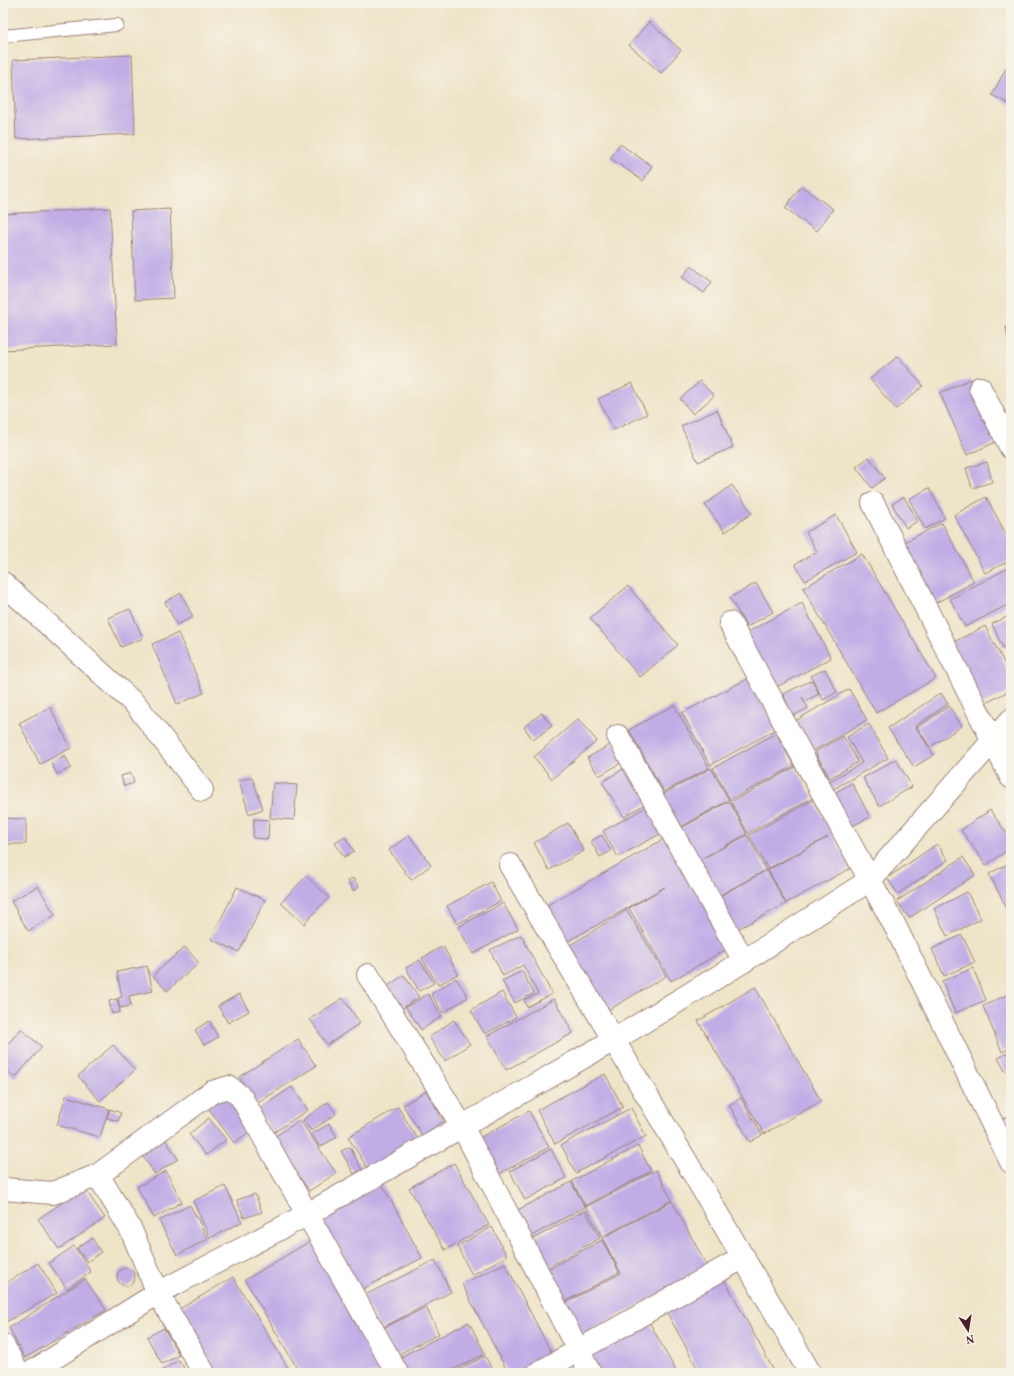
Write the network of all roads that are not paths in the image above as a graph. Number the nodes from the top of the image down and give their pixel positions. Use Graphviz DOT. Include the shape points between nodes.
graph roads {
  1 [pos="117,25"];
  2 [pos="3,36"];
  3 [pos="980,388"];
  4 [pos="1011,448"];
  5 [pos="873,503"];
  6 [pos="3,583"];
  7 [pos="730,624"];
  8 [pos="1011,720"];
  9 [pos="618,736"];
  10 [pos="993,742"];
  11 [pos="1011,777"];
  12 [pos="202,790"];
  13 [pos="510,865"];
  14 [pos="870,880"];
  15 [pos="744,961"];
  16 [pos="368,974"];
  17 [pos="612,1041"];
  18 [pos="462,1126"];
  19 [pos="1011,1162"];
  20 [pos="98,1176"];
  21 [pos="3,1189"];
  22 [pos="308,1214"];
  23 [pos="744,1257"];
  24 [pos="158,1294"];
  25 [pos="3,1345"];
  26 [pos="577,1350"];
  27 [pos="18,1373"];
  28 [pos="30,1373"];
  29 [pos="204,1373"];
  30 [pos="397,1373"];
  31 [pos="538,1373"];
  32 [pos="590,1373"];
  33 [pos="810,1373"];
  1 -- 2 [label="lane"];
  3 -- 4 [label="street"];
  5 -- 10 [label="street"];
  6 -- 12 [label="street" via="137,706"];
  7 -- 14 [label="street"];
  8 -- 10 [label="street"];
  9 -- 15 [label="street"];
  10 -- 11 [label="street"];
  10 -- 14 [label="street"];
  13 -- 17 [label="street"];
  14 -- 15 [label="street"];
  14 -- 19 [label="street"];
  15 -- 17 [label="street"];
  16 -- 18 [label="street"];
  17 -- 18 [label="street"];
  17 -- 23 [label="street"];
  18 -- 22 [label="street"];
  18 -- 26 [label="street"];
  20 -- 21 [label="street" via="53,1193"];
  20 -- 22 [label="street" via="212,1092 229,1087 241,1097"];
  20 -- 24 [label="street" via="131,1230"];
  22 -- 24 [label="street"];
  22 -- 30 [label="street"];
  23 -- 26 [label="street"];
  23 -- 33 [label="street"];
  24 -- 28 [label="street"];
  24 -- 29 [label="street"];
  25 -- 27 [label="street"];
  26 -- 31 [label="street"];
  26 -- 32 [label="street"];
}
